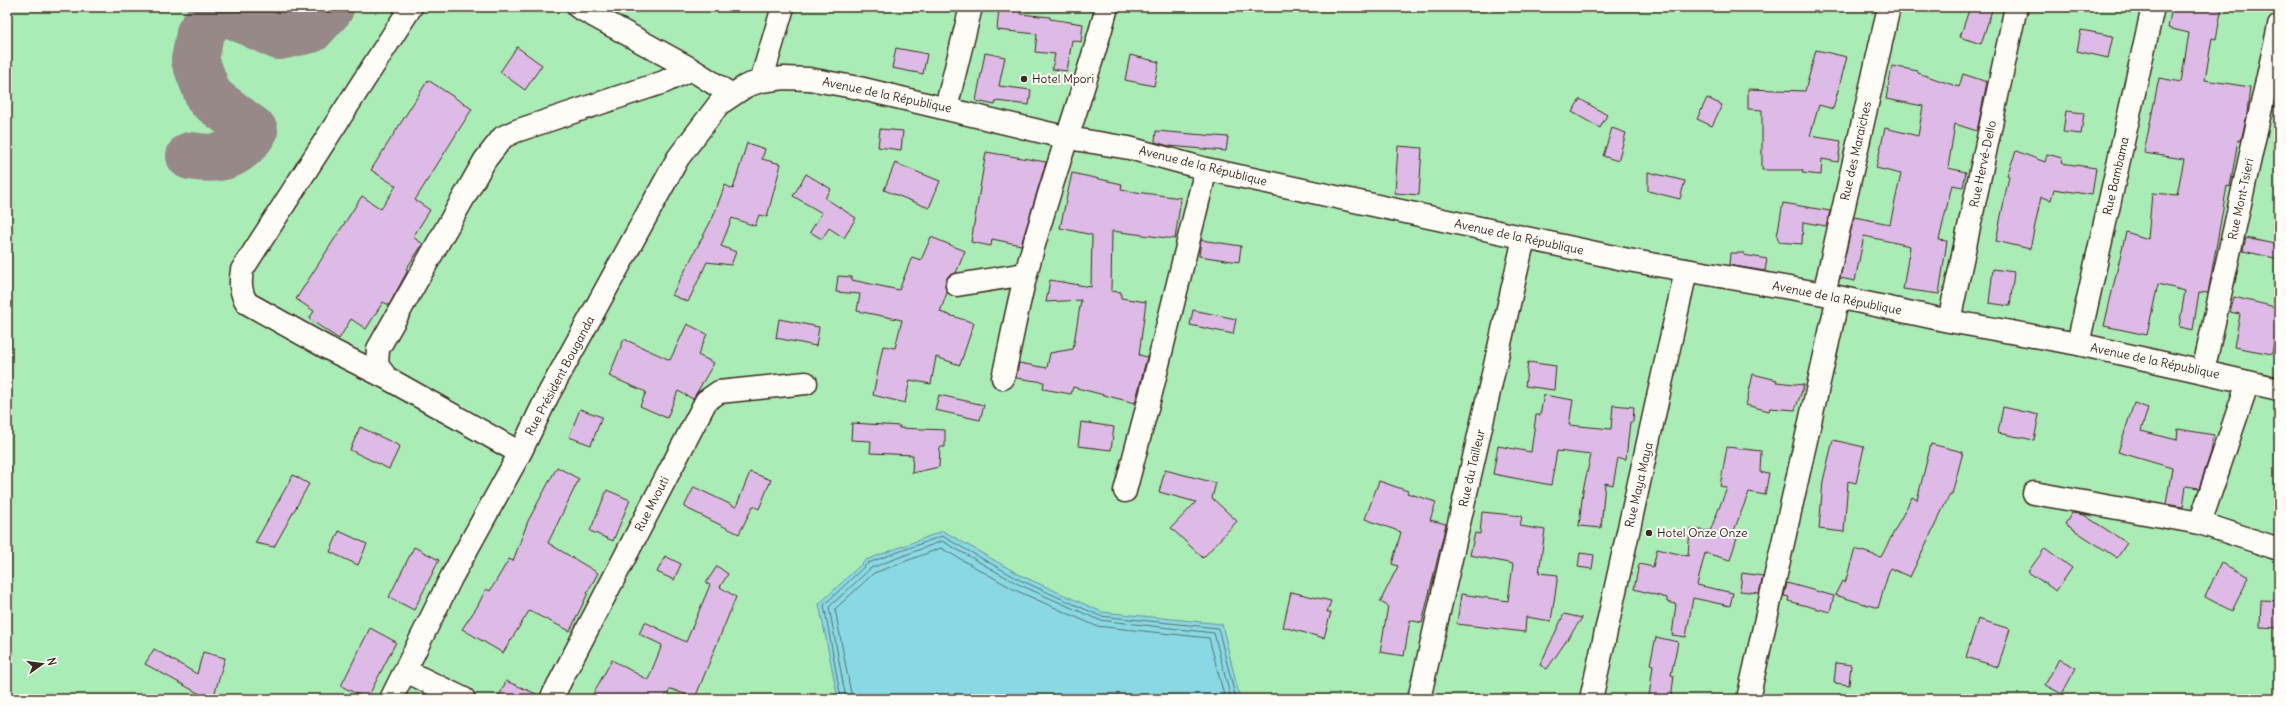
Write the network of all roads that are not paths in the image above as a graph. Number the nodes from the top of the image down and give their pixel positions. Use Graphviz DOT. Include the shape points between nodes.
graph roads {
  1 [pos="411,7"];
  2 [pos="578,7"];
  3 [pos="783,7"];
  4 [pos="971,7"];
  5 [pos="1107,7"];
  6 [pos="1889,7"];
  7 [pos="2016,7"];
  8 [pos="2153,7"];
  9 [pos="2279,26"];
  10 [pos="691,69"];
  11 [pos="761,81"];
  12 [pos="732,94"];
  13 [pos="946,108"];
  14 [pos="1068,138"];
  15 [pos="1206,169"];
  16 [pos="1524,238"];
  17 [pos="1686,271"];
  18 [pos="1026,274"];
  19 [pos="957,285"];
  20 [pos="1831,296"];
  21 [pos="1950,321"];
  22 [pos="2078,344"];
  23 [pos="2203,372"];
  24 [pos="387,378"];
  25 [pos="1003,378"];
  26 [pos="2248,382"];
  27 [pos="806,383"];
  28 [pos="2279,389"];
  29 [pos="520,453"];
  30 [pos="1125,492"];
  31 [pos="2034,493"];
  32 [pos="2200,523"];
  33 [pos="2279,549"];
  34 [pos="406,671"];
  35 [pos="391,699"];
  36 [pos="464,699"];
  37 [pos="551,699"];
  38 [pos="1420,699"];
  39 [pos="1591,699"];
  40 [pos="1748,699"];
  1 -- 24 [label="street" via="242,270 240,283 247,303"];
  2 -- 10 [label="street"];
  3 -- 11 [label="street"];
  4 -- 13 [label="street"];
  5 -- 14 [label="street"];
  6 -- 20 [label="street, Rue des Maraiches"];
  7 -- 21 [label="street, Rue Hervé-Dello"];
  8 -- 22 [label="street, Rue Bambama"];
  9 -- 23 [label="street, Rue Mont-Tsieri"];
  10 -- 12 [label="street"];
  10 -- 24 [label="street" via="664,82 516,131 503,138 485,160 459,202 378,349 377,365"];
  11 -- 12 [label="street, Rue Président Bouganda"];
  11 -- 13 [label="street, Avenue de la République" via="784,78 809,79"];
  12 -- 29 [label="street, Rue Président Bouganda" via="719,104 678,158 548,395"];
  13 -- 14 [label="street, Avenue de la République"];
  14 -- 15 [label="street, Avenue de la République" via="1129,148"];
  14 -- 18 [label="street"];
  15 -- 16 [label="street, Avenue de la République"];
  15 -- 30 [label="street"];
  16 -- 17 [label="street, Avenue de la République"];
  16 -- 38 [label="street, Rue du Tailleur"];
  17 -- 20 [label="street, Avenue de la République"];
  17 -- 39 [label="street, Rue Maya Maya"];
  18 -- 19 [label="street"];
  18 -- 25 [label="street"];
  20 -- 21 [label="street, Avenue de la République"];
  20 -- 40 [label="street, Rue des Maraiches"];
  21 -- 22 [label="street, Avenue de la République"];
  22 -- 23 [label="street, Avenue de la République"];
  23 -- 26 [label="street, Avenue de la République"];
  24 -- 29 [label="street"];
  26 -- 28 [label="street, Avenue de la République"];
  26 -- 32 [label="street"];
  27 -- 37 [label="street, Rue Mvouti" via="719,392 706,401"];
  29 -- 34 [label="street, Rue Président Bouganda" via="451,578"];
  31 -- 32 [label="street"];
  32 -- 33 [label="street"];
  34 -- 35 [label="street, Rue Président Bouganda"];
  34 -- 36 [label="street"];
}
